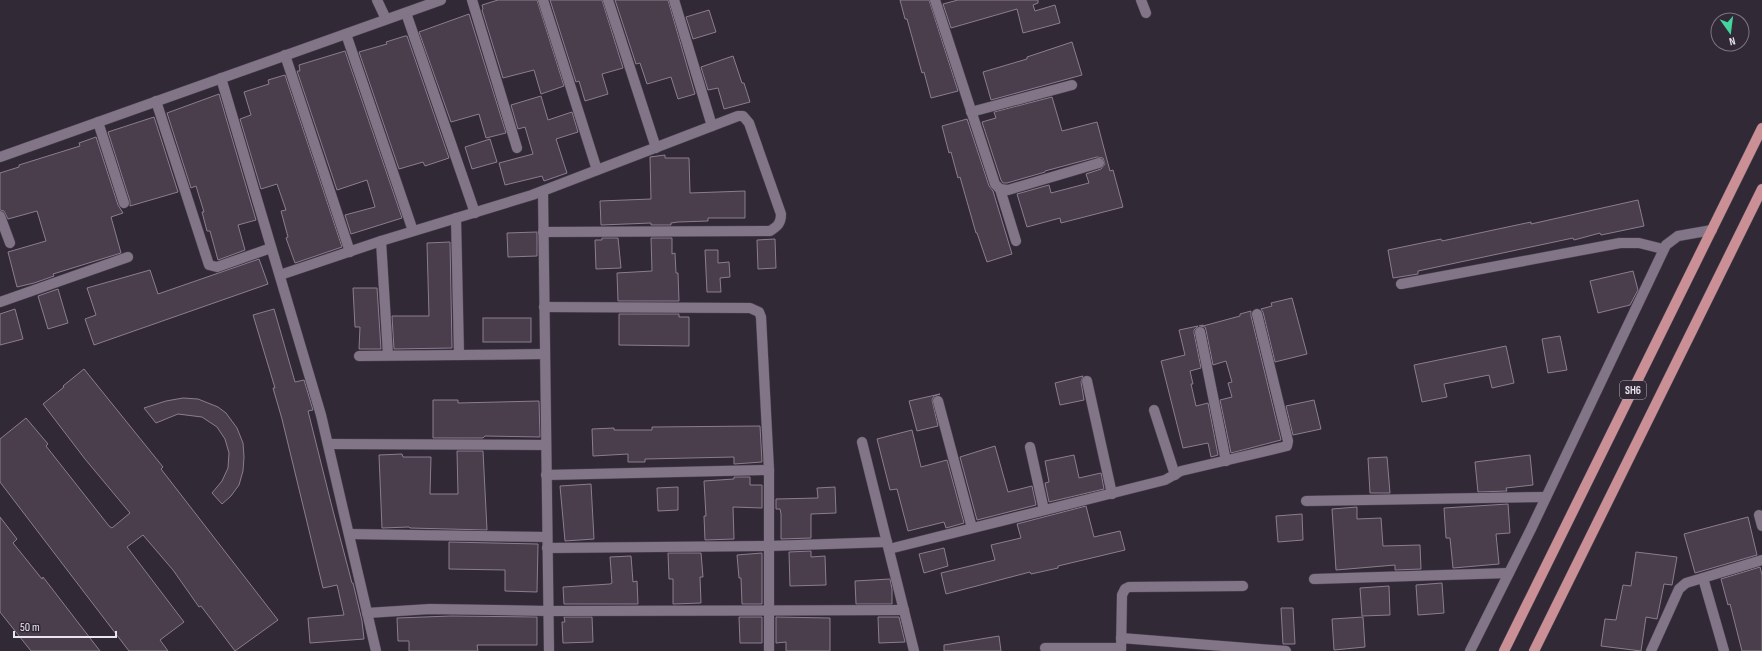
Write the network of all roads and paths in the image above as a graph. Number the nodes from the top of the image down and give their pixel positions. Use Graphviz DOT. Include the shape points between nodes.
graph roads {
  1 [pos="377,0"];
  2 [pos="441,0"];
  3 [pos="472,0"];
  4 [pos="543,0"];
  5 [pos="608,0"];
  6 [pos="674,0"];
  7 [pos="935,0"];
  8 [pos="1141,0"];
  9 [pos="406,12"];
  10 [pos="1146,13"];
  11 [pos="386,20"];
  12 [pos="346,34"];
  13 [pos="285,55"];
  14 [pos="221,78"];
  15 [pos="1072,85"];
  16 [pos="156,101"];
  17 [pos="971,112"];
  18 [pos="98,122"];
  19 [pos="712,126"];
  20 [pos="1762,128"];
  21 [pos="517,148"];
  22 [pos="656,148"];
  23 [pos="0,157"];
  24 [pos="1099,163"];
  25 [pos="596,170"];
  26 [pos="1000,189"];
  27 [pos="1762,189"];
  28 [pos="542,191"];
  29 [pos="124,203"];
  30 [pos="475,213"];
  31 [pos="0,216"];
  32 [pos="456,218"];
  33 [pos="1712,230"];
  34 [pos="413,232"];
  35 [pos="543,232"];
  36 [pos="381,241"];
  37 [pos="1016,241"];
  38 [pos="10,243"];
  39 [pos="271,248"];
  40 [pos="1663,250"];
  41 [pos="350,252"];
  42 [pos="128,258"];
  43 [pos="280,276"];
  44 [pos="1401,284"];
  45 [pos="0,302"];
  46 [pos="544,306"];
  47 [pos="1257,314"];
  48 [pos="1200,332"];
  49 [pos="545,354"];
  50 [pos="388,355"];
  51 [pos="459,355"];
  52 [pos="358,356"];
  53 [pos="1087,381"];
  54 [pos="938,401"];
  55 [pos="1154,410"];
  56 [pos="862,442"];
  57 [pos="328,444"];
  58 [pos="546,445"];
  59 [pos="1030,447"];
  60 [pos="1226,461"];
  61 [pos="769,470"];
  62 [pos="546,475"];
  63 [pos="1175,475"];
  64 [pos="1112,494"];
  65 [pos="1546,497"];
  66 [pos="1306,501"];
  67 [pos="1044,510"];
  68 [pos="1759,515"];
  69 [pos="1762,526"];
  70 [pos="972,528"];
  71 [pos="349,534"];
  72 [pos="547,537"];
  73 [pos="888,545"];
  74 [pos="769,546"];
  75 [pos="547,548"];
  76 [pos="1762,560"];
  77 [pos="1509,572"];
  78 [pos="1314,578"];
  79 [pos="1703,578"];
  80 [pos="1243,586"];
  81 [pos="770,610"];
  82 [pos="904,610"];
  83 [pos="548,611"];
  84 [pos="367,613"];
  85 [pos="1121,646"];
  86 [pos="1045,648"];
  87 [pos="376,651"];
  88 [pos="548,651"];
  89 [pos="769,651"];
  90 [pos="914,651"];
  91 [pos="1286,651"];
  92 [pos="1470,651"];
  93 [pos="1504,651"];
  94 [pos="1534,651"];
  95 [pos="1651,651"];
  96 [pos="1724,651"];
  1 -- 11 [label="street"];
  2 -- 9 [label="street"];
  3 -- 21 [label="street"];
  4 -- 25 [label="street"];
  5 -- 22 [label="street"];
  6 -- 19 [label="street"];
  7 -- 17 [label="street"];
  8 -- 10 [label="street"];
  9 -- 11 [label="street"];
  9 -- 30 [label="street"];
  11 -- 12 [label="street"];
  12 -- 13 [label="street"];
  12 -- 34 [label="street"];
  13 -- 14 [label="street"];
  13 -- 41 [label="street"];
  14 -- 16 [label="street"];
  14 -- 39 [label="street"];
  15 -- 17 [label="street"];
  16 -- 18 [label="street"];
  16 -- 39 [label="street" via="209,265 217,267"];
  17 -- 26 [label="street" via="993,178"];
  18 -- 23 [label="street"];
  18 -- 29 [label="street"];
  19 -- 22 [label="street"];
  19 -- 35 [label="street" via="738,116 746,119 781,214 778,227 770,231"];
  20 -- 33 [label="main road, SH6"];
  22 -- 25 [label="street"];
  24 -- 26 [label="street" via="1008,190"];
  25 -- 28 [label="street"];
  26 -- 37 [label="street"];
  27 -- 94 [label="main road, SH6"];
  28 -- 30 [label="street"];
  28 -- 35 [label="street"];
  30 -- 32 [label="street"];
  31 -- 38 [label="street"];
  32 -- 34 [label="street"];
  32 -- 51 [label="street"];
  33 -- 40 [label="street" via="1678,236 1666,244"];
  33 -- 93 [label="main road, SH6"];
  34 -- 36 [label="street"];
  35 -- 46 [label="street"];
  36 -- 41 [label="street"];
  36 -- 50 [label="street"];
  39 -- 43 [label="street"];
  40 -- 44 [label="street" via="1639,243 1620,243"];
  40 -- 65 [label="street"];
  41 -- 43 [label="street"];
  42 -- 45 [label="street"];
  43 -- 57 [label="street"];
  46 -- 49 [label="street"];
  46 -- 61 [label="street" via="755,309 761,318"];
  47 -- 60 [label="street" via="1288,444 1285,447"];
  48 -- 60 [label="street"];
  49 -- 51 [label="street"];
  49 -- 58 [label="street"];
  50 -- 51 [label="street"];
  50 -- 52 [label="street"];
  53 -- 64 [label="street"];
  54 -- 70 [label="street"];
  55 -- 63 [label="street"];
  56 -- 73 [label="street"];
  57 -- 58 [label="street"];
  57 -- 71 [label="street"];
  58 -- 62 [label="street"];
  59 -- 67 [label="street"];
  60 -- 63 [label="street" via="1181,471"];
  61 -- 62 [label="street"];
  61 -- 74 [label="street"];
  62 -- 72 [label="street"];
  63 -- 64 [label="street"];
  64 -- 67 [label="street"];
  65 -- 66 [label="street"];
  65 -- 77 [label="street"];
  67 -- 70 [label="street"];
  68 -- 69 [label="street"];
  70 -- 73 [label="street"];
  71 -- 72 [label="street"];
  71 -- 84 [label="street"];
  72 -- 75 [label="street"];
  73 -- 74 [label="street"];
  73 -- 82 [label="street"];
  74 -- 75 [label="street"];
  74 -- 81 [label="street"];
  75 -- 83 [label="street"];
  76 -- 79 [label="street"];
  77 -- 78 [label="street"];
  77 -- 92 [label="street"];
  79 -- 95 [label="street" via="1686,583 1679,590"];
  79 -- 96 [label="street"];
  80 -- 85 [label="street" via="1129,586 1122,595"];
  81 -- 82 [label="street"];
  81 -- 83 [label="street"];
  81 -- 89 [label="street"];
  82 -- 90 [label="street"];
  83 -- 84 [label="street" via="430,609"];
  83 -- 88 [label="street"];
  84 -- 87 [label="street"];
  85 -- 86 [label="street"];
  85 -- 91 [label="street"];
}
